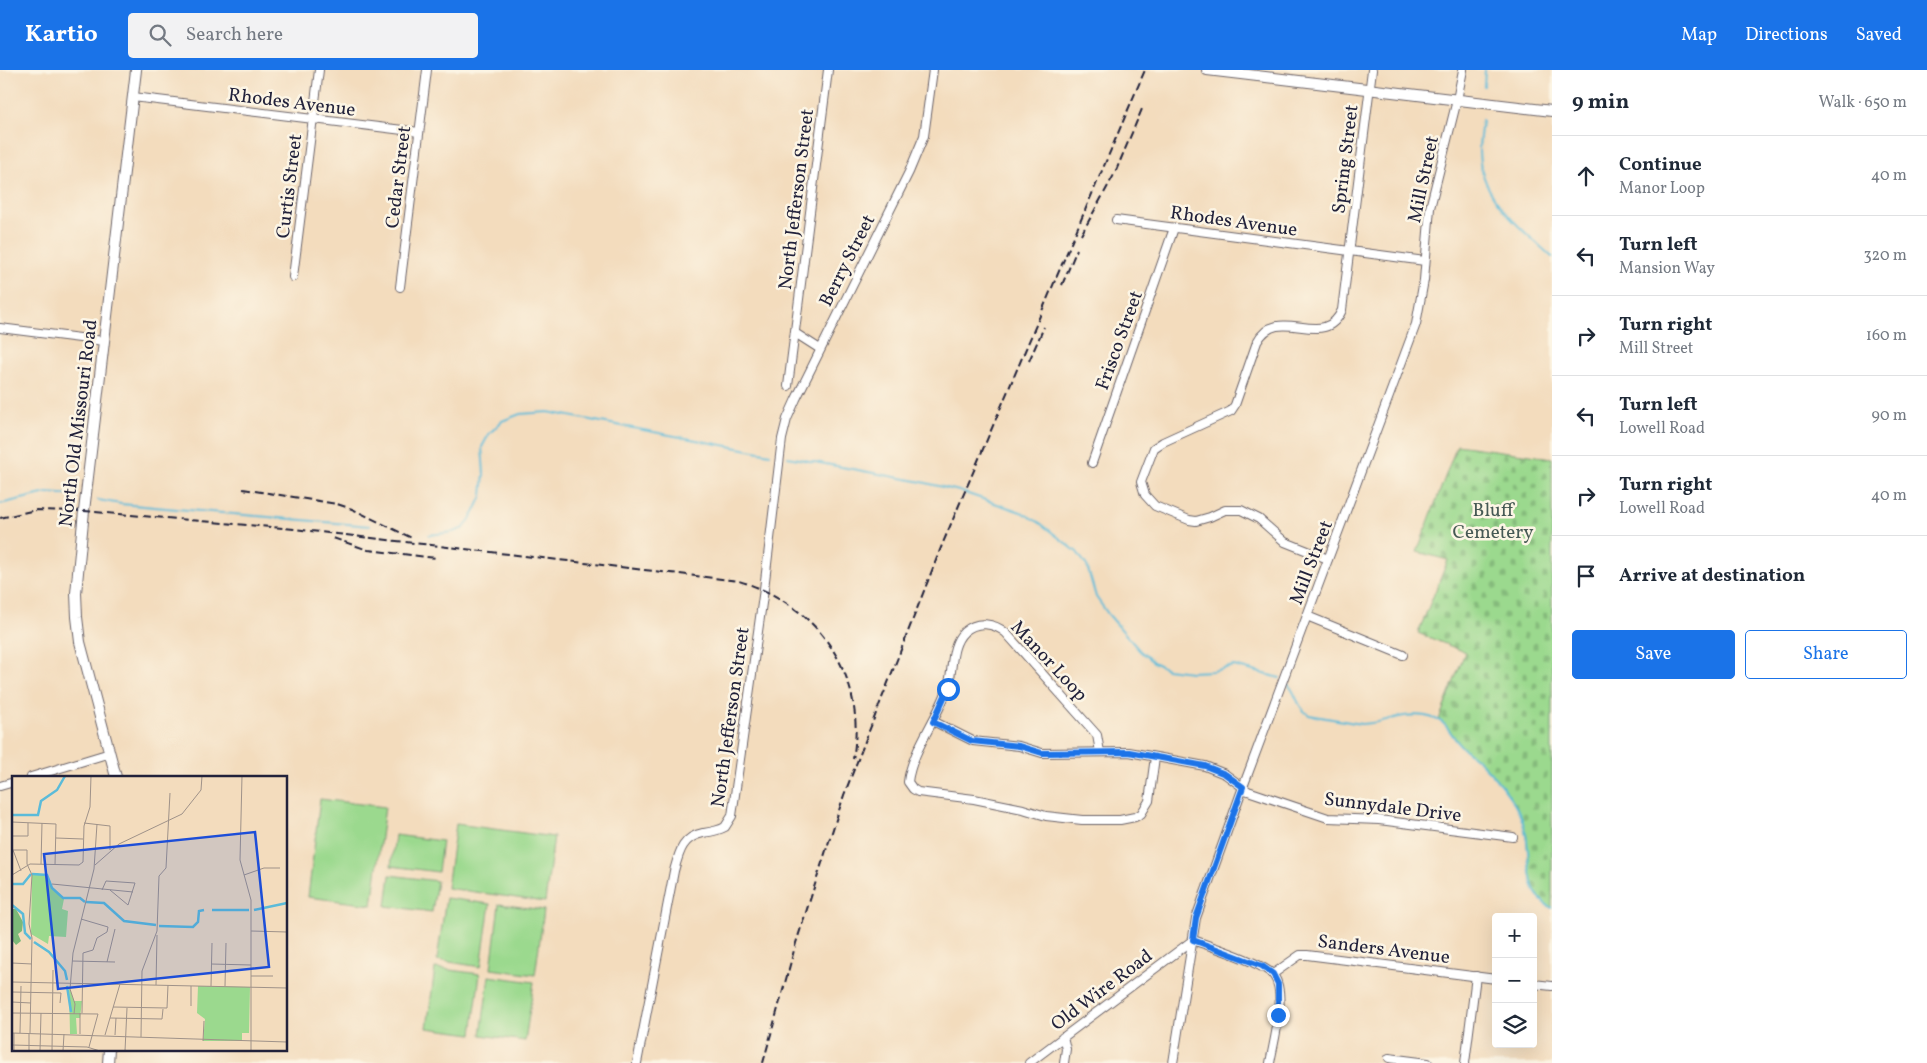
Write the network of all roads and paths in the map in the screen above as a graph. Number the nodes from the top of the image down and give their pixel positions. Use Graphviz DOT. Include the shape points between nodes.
graph roads {
  1 [pos="136,70"];
  2 [pos="319,70"];
  3 [pos="427,70"];
  4 [pos="828,70"];
  5 [pos="933,70"];
  6 [pos="1207,70"];
  7 [pos="1372,70"];
  8 [pos="1463,70"];
  9 [pos="1369,89"];
  10 [pos="133,98"];
  11 [pos="1457,100"];
  12 [pos="1552,111"];
  13 [pos="312,120"];
  14 [pos="419,132"];
  15 [pos="1116,220"];
  16 [pos="1174,228"];
  17 [pos="1348,252"];
  18 [pos="1425,261"];
  19 [pos="293,277"];
  20 [pos="400,287"];
  21 [pos="0,328"];
  22 [pos="795,333"];
  23 [pos="104,341"];
  24 [pos="820,349"];
  25 [pos="788,386"];
  26 [pos="779,461"];
  27 [pos="1092,463"];
  28 [pos="1328,559"];
  29 [pos="1307,616"];
  30 [pos="1403,655"];
  31 [pos="933,722"];
  32 [pos="1100,752"];
  33 [pos="110,754"];
  34 [pos="1155,757"];
  35 [pos="34,776"];
  36 [pos="116,776"];
  37 [pos="1243,787"];
  38 [pos="1513,837"];
  39 [pos="1193,940"];
  40 [pos="1273,974"];
  41 [pos="1476,976"];
  42 [pos="1492,978"];
  43 [pos="1537,984"];
  44 [pos="1552,986"];
  45 [pos="1063,1037"];
  46 [pos="109,1050"];
  47 [pos="1389,1058"];
  48 [pos="108,1063"];
  49 [pos="637,1063"];
  50 [pos="1029,1063"];
  51 [pos="1064,1063"];
  52 [pos="1173,1063"];
  53 [pos="1270,1063"];
  54 [pos="1428,1063"];
  55 [pos="1465,1063"];
  1 -- 10 [label="main road, North Old Missouri Road"];
  2 -- 13 [label="street, Curtis Street"];
  3 -- 14 [label="street, Cedar Street"];
  4 -- 22 [label="street, North Jefferson Street"];
  5 -- 24 [label="street, Berry Street" via="924,136"];
  6 -- 9 [label="main road"];
  7 -- 9 [label="street, Spring Street"];
  8 -- 11 [label="street, Mill Street"];
  9 -- 11 [label="main road"];
  9 -- 17 [label="street, Spring Street"];
  10 -- 13 [label="street, Rhodes Avenue"];
  10 -- 23 [label="main road, North Old Missouri Road"];
  11 -- 12 [label="main road"];
  11 -- 18 [label="street, Mill Street" via="1430,208"];
  13 -- 14 [label="street, Rhodes Avenue"];
  13 -- 19 [label="street, Curtis Street"];
  14 -- 20 [label="street, Cedar Street"];
  15 -- 16 [label="street, Rhodes Avenue"];
  16 -- 17 [label="street, Rhodes Avenue"];
  16 -- 27 [label="street, Frisco Street"];
  17 -- 18 [label="street, Rhodes Avenue"];
  17 -- 28 [label="street" via="1342,310 1333,324 1317,328 1281,324 1266,329 1260,334 1236,405 1154,448 1141,482 1149,501 1189,520 1196,521 1226,510 1241,510 1259,518 1286,542"];
  18 -- 28 [label="street, Mill Street" via="1416,324"];
  21 -- 23 [label="street"];
  22 -- 24 [label="street"];
  22 -- 25 [label="street, North Jefferson Street"];
  23 -- 33 [label="main road, North Old Missouri Road" via="76,593 80,642"];
  24 -- 26 [label="street, Berry Street" via="787,419"];
  26 -- 49 [label="street, North Jefferson Street" via="732,816 725,827 690,838 680,851"];
  28 -- 29 [label="street, Mill Street"];
  29 -- 30 [label="street"];
  29 -- 37 [label="street, Mill Street"];
  31 -- 32 [label="street, Sunnydale Drive" via="964,738 983,743 1019,746 1042,753"];
  31 -- 32 [label="street, Manor Loop" via="948,689 955,644 970,627 993,625 1006,633 1097,735"];
  31 -- 34 [label="street, Manor Loop" via="913,763 908,777 909,786 918,792 974,799 1046,816 1120,820 1141,814 1149,801"];
  32 -- 34 [label="street, Sunnydale Drive" via="1129,752"];
  33 -- 35 [label="street"];
  33 -- 36 [label="main road, North Old Missouri Road"];
  34 -- 37 [label="street, Sunnydale Drive" via="1214,769"];
  37 -- 38 [label="street, Sunnydale Drive" via="1328,818 1379,820"];
  37 -- 39 [label="street, Mill Street" via="1196,918"];
  39 -- 40 [label="street" via="1262,966"];
  39 -- 45 [label="street, Old Wire Road"];
  39 -- 52 [label="street, Mill Street"];
  40 -- 41 [label="street, Sanders Avenue" via="1300,955 1307,954"];
  40 -- 53 [label="street" via="1279,997"];
  41 -- 42 [label="street, Sanders Avenue"];
  41 -- 55 [label="street"];
  43 -- 44 [label="street"];
  45 -- 50 [label="street, Old Wire Road"];
  45 -- 51 [label="street" via="1066,1049"];
  46 -- 48 [label="main road"];
  47 -- 54 [label="street"];
}
